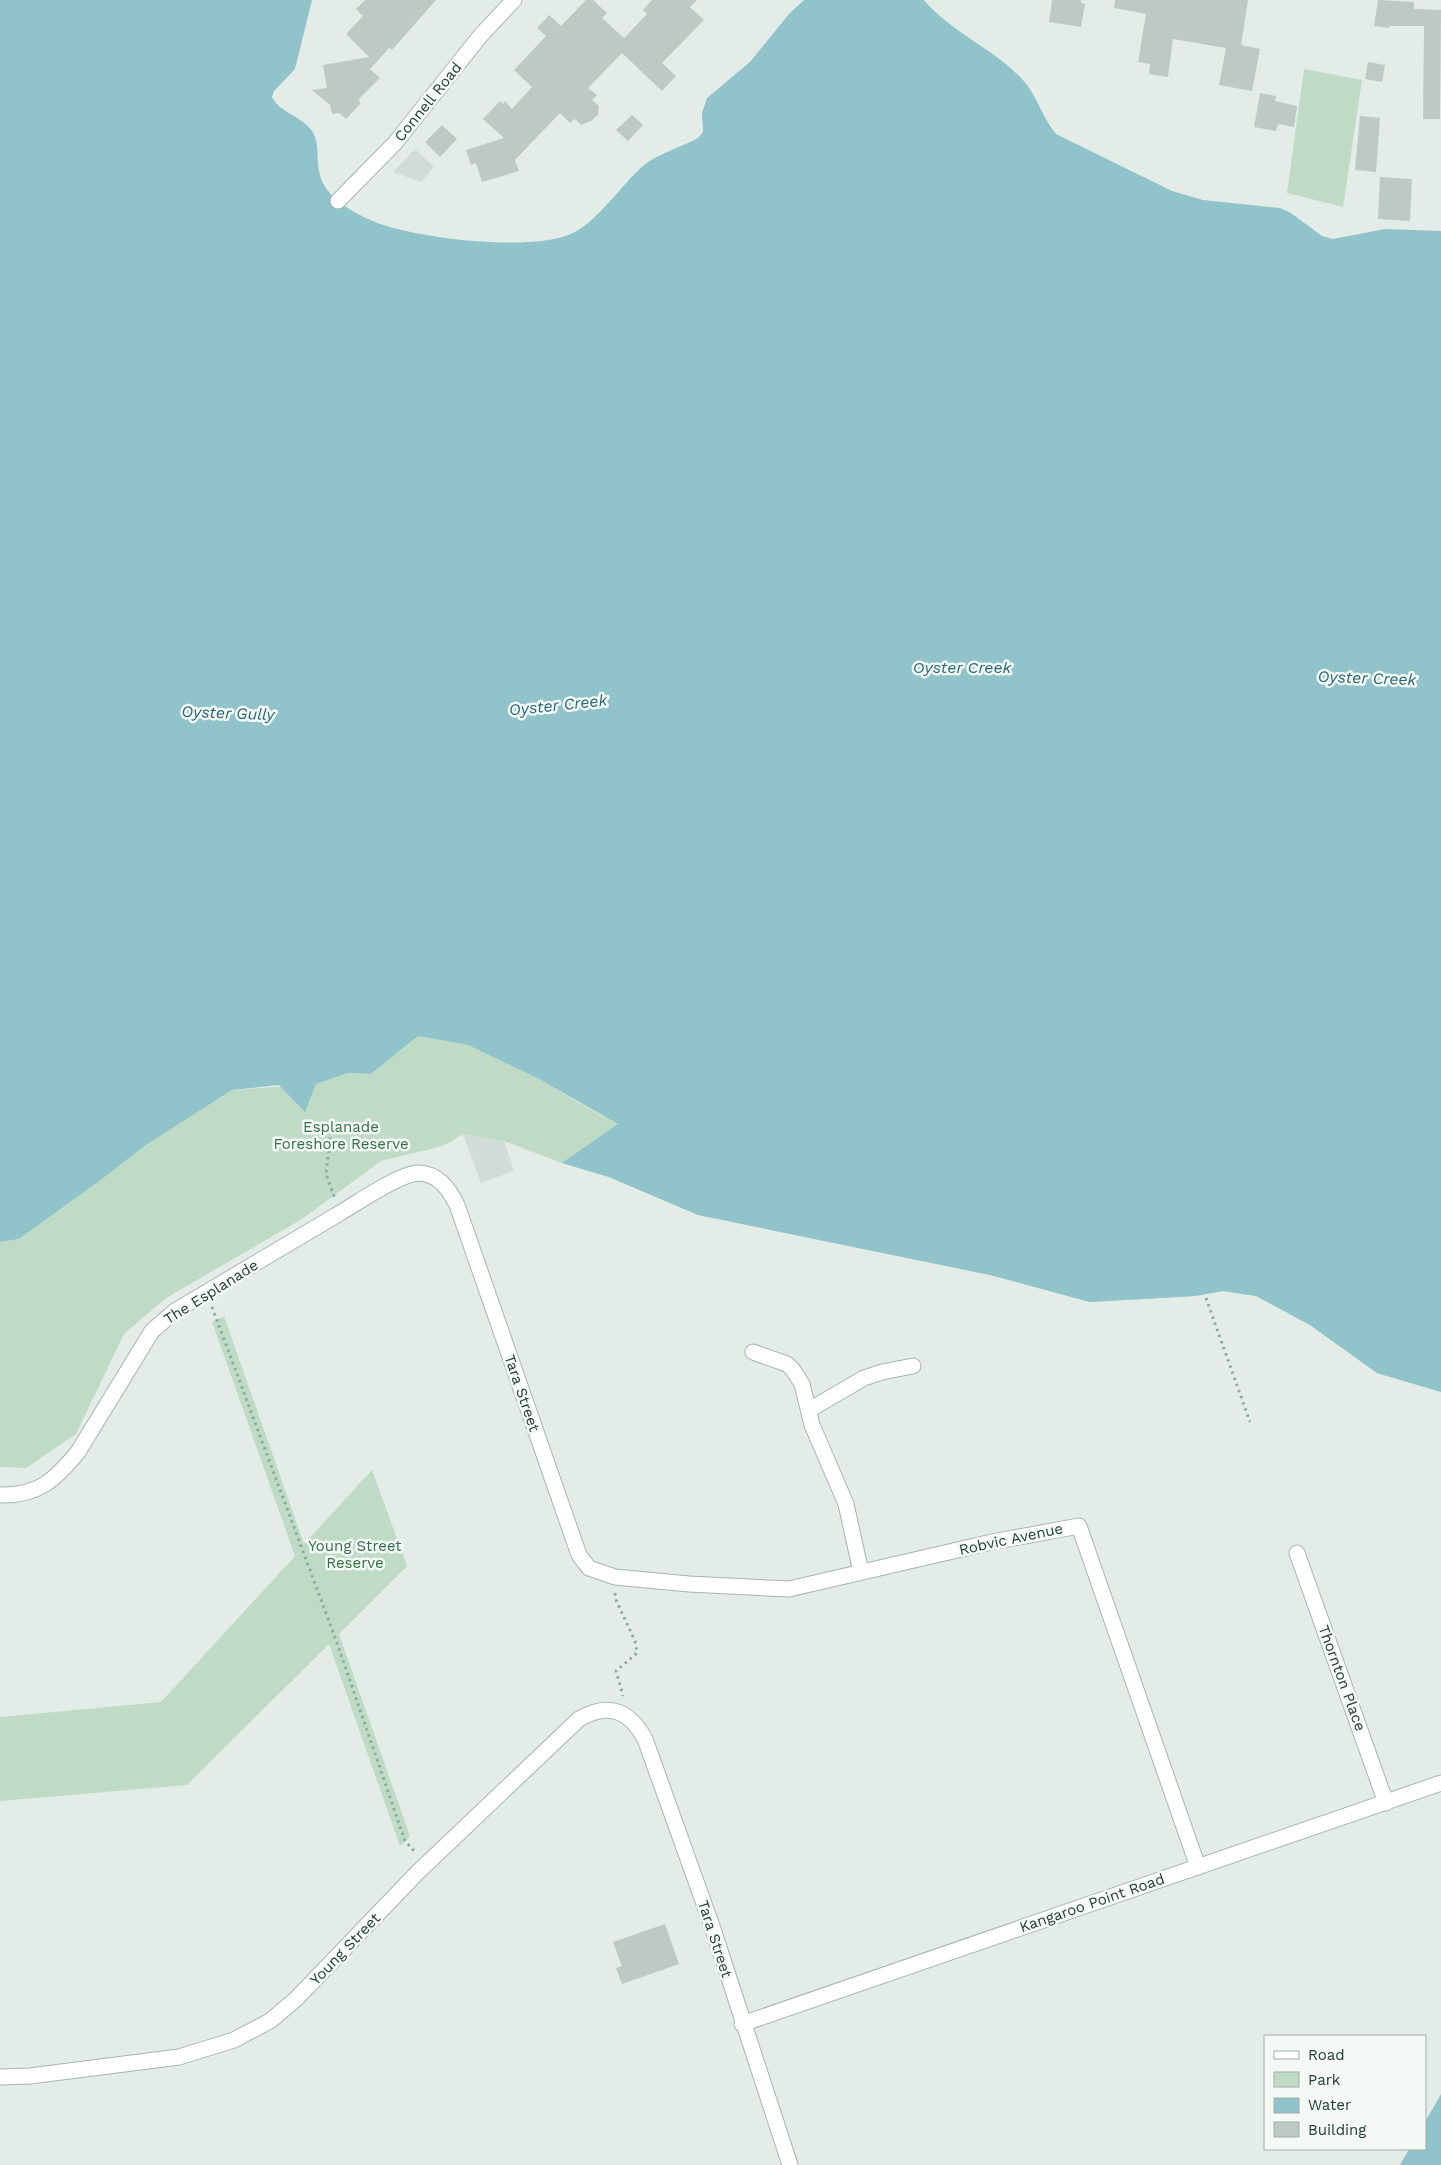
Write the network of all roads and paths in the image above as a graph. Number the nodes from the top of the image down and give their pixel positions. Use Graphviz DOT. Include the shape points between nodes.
graph roads {
  1 [pos="514,0"];
  2 [pos="338,201"];
  3 [pos="331,1131"];
  4 [pos="450,1190"];
  5 [pos="340,1213"];
  6 [pos="1206,1298"];
  7 [pos="217,1320"];
  8 [pos="754,1352"];
  9 [pos="913,1366"];
  10 [pos="809,1410"];
  11 [pos="1250,1422"];
  12 [pos="0,1495"];
  13 [pos="1297,1552"];
  14 [pos="861,1572"];
  15 [pos="615,1577"];
  16 [pos="629,1718"];
  17 [pos="1441,1783"];
  18 [pos="1386,1803"];
  19 [pos="426,1864"];
  20 [pos="1198,1867"];
  21 [pos="742,2024"];
  22 [pos="0,2077"];
  23 [pos="790,2165"];
  1 -- 2 [label="street, Connell Road" via="481,35 395,143"];
  3 -- 5 [label="path" via="326,1174"];
  4 -- 5 [label="street, The Esplanade" via="428,1175 408,1175"];
  4 -- 15 [label="street, Tara Street" via="580,1554 589,1568"];
  5 -- 12 [label="street, The Esplanade" via="167,1317 152,1330 66,1467 36,1490 20,1495"];
  6 -- 11 [label="path"];
  7 -- 19 [label="path" via="336,1640 405,1841"];
  8 -- 10 [label="street" via="779,1360 793,1370 802,1384"];
  9 -- 10 [label="street" via="864,1378"];
  10 -- 14 [label="street" via="818,1441 846,1504"];
  13 -- 18 [label="street, Thornton Place"];
  14 -- 15 [label="street, Robvic Avenue" via="788,1588"];
  14 -- 20 [label="street, Robvic Avenue" via="1079,1526"];
  15 -- 16 [label="path" via="616,1600 635,1641 637,1653 616,1670"];
  16 -- 19 [label="street, Young Street" via="603,1710 579,1719"];
  16 -- 21 [label="street, Tara Street" via="639,1727 648,1746 712,1926"];
  17 -- 18 [label="street, Kangaroo Point Road"];
  18 -- 20 [label="street, Kangaroo Point Road"];
  19 -- 22 [label="street, Young Street" via="296,1999 270,2022 253,2031 179,2057"];
  20 -- 21 [label="street, Kangaroo Point Road"];
  21 -- 23 [label="street, Tara Street"];
}
